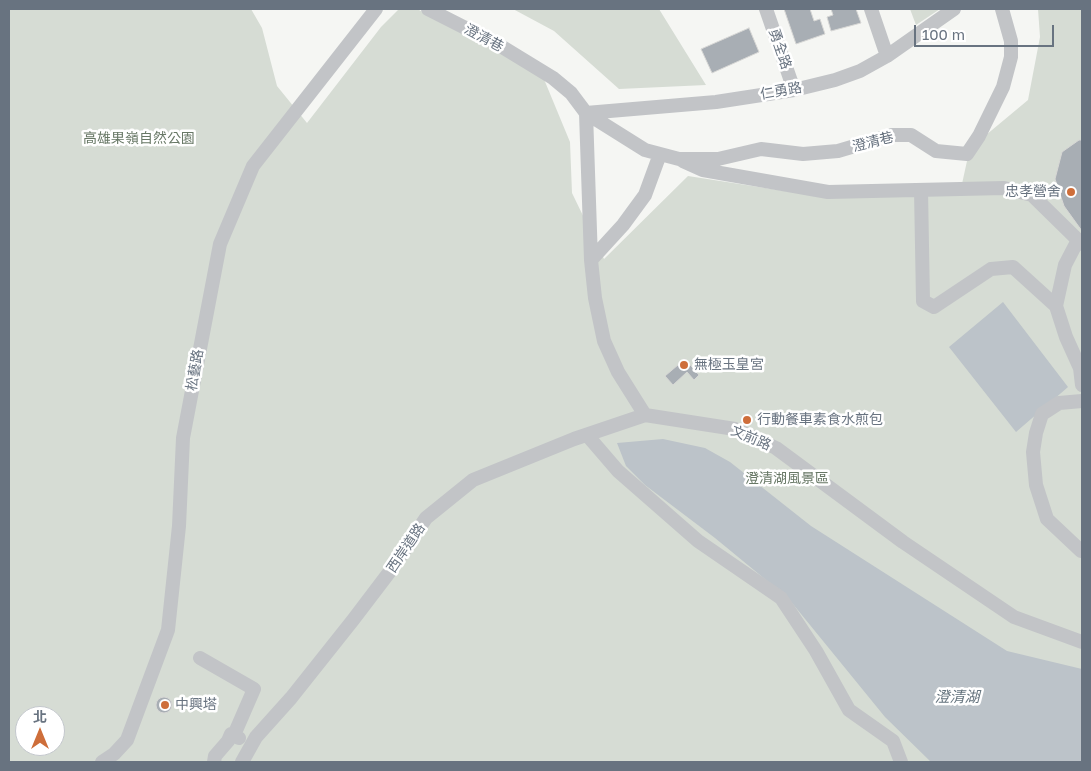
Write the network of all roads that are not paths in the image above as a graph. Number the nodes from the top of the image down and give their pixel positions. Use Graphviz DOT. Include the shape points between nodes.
graph roads {
  1 [pos="376,9"];
  2 [pos="428,9"];
  3 [pos="766,9"];
  4 [pos="871,9"];
  5 [pos="954,9"];
  6 [pos="1002,9"];
  7 [pos="887,56"];
  8 [pos="794,90"];
  9 [pos="586,113"];
  10 [pos="660,154"];
  11 [pos="679,159"];
  12 [pos="921,190"];
  13 [pos="1080,242"];
  14 [pos="591,260"];
  15 [pos="1056,306"];
  16 [pos="1082,385"];
  17 [pos="1082,401"];
  18 [pos="645,414"];
  19 [pos="587,435"];
  20 [pos="1081,551"];
  21 [pos="1082,642"];
  22 [pos="200,658"];
  23 [pos="234,735"];
  24 [pos="251,745"];
  25 [pos="102,762"];
  26 [pos="214,762"];
  27 [pos="242,762"];
  28 [pos="901,762"];
  1 -- 25 [label="street, 松藝路" via="253,166 220,244 183,438 179,526 168,630 127,740"];
  2 -- 9 [label="street, 澄清巷" via="499,45 553,78 571,93"];
  3 -- 8 [label="street, 勇全路"];
  4 -- 7 [label="street"];
  5 -- 7 [label="street, 仁勇路"];
  6 -- 11 [label="street, 澄清巷" via="1011,41 1011,57 1003,87 967,154 936,151 911,135 892,135 838,151 803,154 761,149 718,159"];
  7 -- 8 [label="street, 仁勇路" via="851,74"];
  8 -- 9 [label="street, 仁勇路" via="716,102"];
  9 -- 10 [label="street, 澄清巷" via="646,150"];
  9 -- 14 [label="street"];
  10 -- 11 [label="street, 澄清巷"];
  10 -- 14 [label="street" via="645,195"];
  11 -- 12 [label="street, 澄清巷" via="703,170 828,192"];
  12 -- 13 [label="street, 澄清巷" via="1004,188 1032,195"];
  12 -- 15 [label="street" via="923,301 934,308 991,269 1013,268"];
  13 -- 15 [label="street" via="1065,265"];
  14 -- 18 [label="street" via="594,298 604,341 618,372"];
  15 -- 16 [label="street" via="1080,368"];
  17 -- 20 [label="street" via="1059,403 1042,414 1033,452 1036,485 1048,519"];
  18 -- 19 [label="street, 西岸道路"];
  18 -- 21 [label="street, 文前路" via="736,429 776,448 903,542 1014,617"];
  19 -- 24 [label="street, 西岸道路" via="473,480 426,518 358,613"];
  19 -- 28 [label="street" via="618,471 698,541 781,598 816,650 850,710 893,741"];
  22 -- 23 [label="street" via="254,689"];
  23 -- 24 [label="street"];
  23 -- 26 [label="street" via="231,734"];
  24 -- 27 [label="street, 西岸道路"];
}
